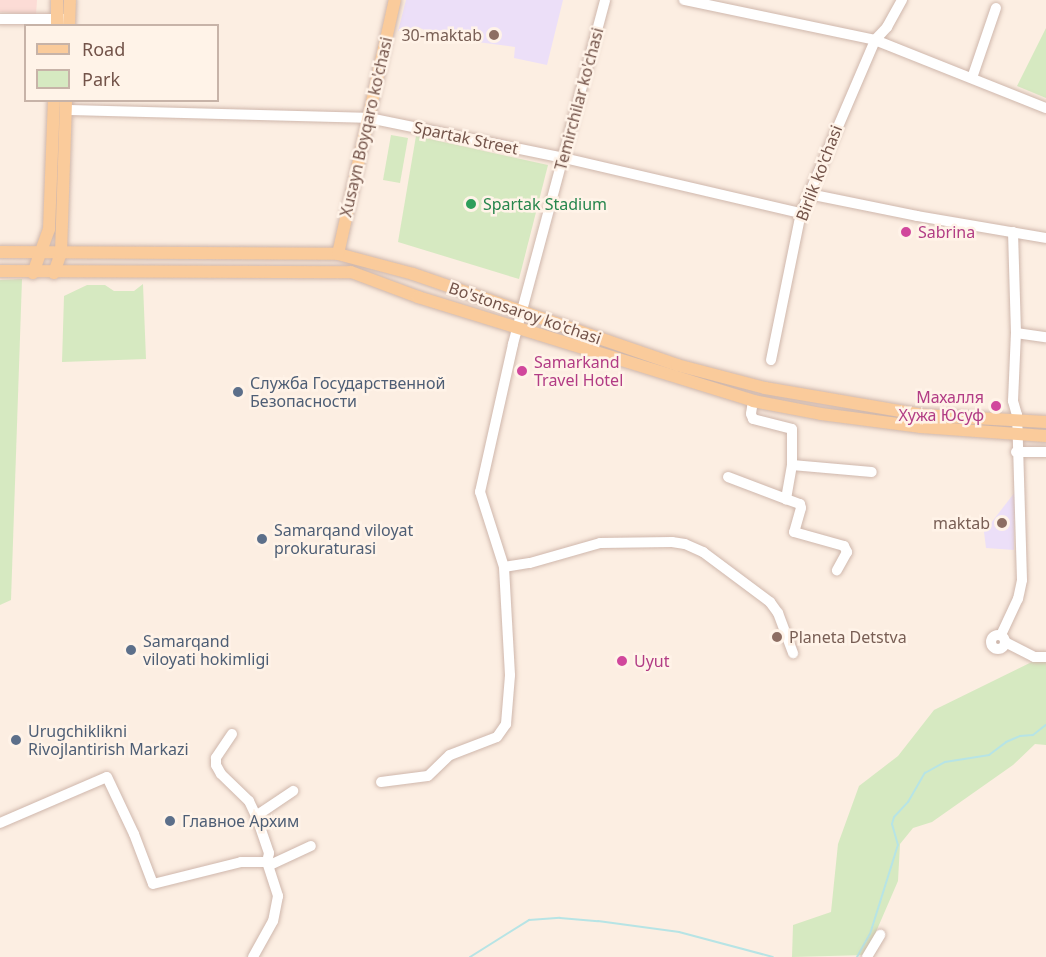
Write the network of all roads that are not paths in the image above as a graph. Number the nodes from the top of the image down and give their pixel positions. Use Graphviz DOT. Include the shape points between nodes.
graph roads {
  1 [pos="57,0"];
  2 [pos="70,0"];
  3 [pos="395,0"];
  4 [pos="605,0"];
  5 [pos="684,0"];
  6 [pos="902,0"];
  7 [pos="996,8"];
  8 [pos="0,19"];
  9 [pos="63,22"];
  10 [pos="875,40"];
  11 [pos="972,78"];
  12 [pos="54,102"];
  13 [pos="65,105"];
  14 [pos="1046,108"];
  15 [pos="369,118"];
  16 [pos="564,158"];
  17 [pos="808,194"];
  18 [pos="801,213"];
  19 [pos="1013,232"];
  20 [pos="1046,238"];
  21 [pos="0,252"];
  22 [pos="41,253"];
  23 [pos="61,253"];
  24 [pos="338,255"];
  25 [pos="0,271"];
  26 [pos="33,273"];
  27 [pos="54,273"];
  28 [pos="524,308"];
  29 [pos="518,327"];
  30 [pos="1016,333"];
  31 [pos="1046,337"];
  32 [pos="771,360"];
  33 [pos="753,401"];
  34 [pos="1017,421"];
  35 [pos="1046,422"];
  36 [pos="1016,435"];
  37 [pos="1046,436"];
  38 [pos="1016,452"];
  39 [pos="1046,452"];
  40 [pos="792,465"];
  41 [pos="872,472"];
  42 [pos="728,477"];
  43 [pos="786,499"];
  44 [pos="504,567"];
  45 [pos="837,570"];
  46 [pos="793,653"];
  47 [pos="1046,657"];
  48 [pos="232,734"];
  49 [pos="381,782"];
  50 [pos="293,791"];
  51 [pos="256,816"];
  52 [pos="0,823"];
  53 [pos="311,846"];
  54 [pos="269,864"];
  55 [pos="880,935"];
  56 [pos="253,957"];
  57 [pos="867,957"];
  1 -- 9 [label="main road"];
  2 -- 9 [label="main road"];
  3 -- 15 [label="main road, Xusayn Boyqaro ko'chasi"];
  4 -- 16 [label="street, Temirchilar ko'chasi"];
  5 -- 10 [label="street"];
  6 -- 10 [label="street, Birlik ko'chasi"];
  7 -- 11 [label="street"];
  8 -- 9 [label="street"];
  10 -- 11 [label="street"];
  10 -- 17 [label="street, Birlik ko'chasi"];
  11 -- 14 [label="street"];
  12 -- 22 [label="main road" via="49,229"];
  13 -- 15 [label="street, Spartak Street"];
  13 -- 23 [label="main road"];
  15 -- 16 [label="street, Spartak Street"];
  15 -- 24 [label="main road, Xusayn Boyqaro ko'chasi"];
  16 -- 18 [label="street, Spartak Street"];
  16 -- 28 [label="street, Temirchilar ko'chasi"];
  17 -- 18 [label="street, Birlik ko'chasi"];
  17 -- 19 [label="street"];
  18 -- 32 [label="street, Birlik ko'chasi"];
  19 -- 20 [label="street"];
  19 -- 30 [label="street"];
  21 -- 22 [label="main road, Bo'stonsaroy ko'chasi"];
  22 -- 23 [label="main road, Bo'stonsaroy ko'chasi"];
  22 -- 26 [label="main road"];
  23 -- 24 [label="main road, Bo'stonsaroy ko'chasi"];
  23 -- 27 [label="main road"];
  24 -- 28 [label="main road, Bo'stonsaroy ko'chasi"];
  25 -- 26 [label="main road, Bo'stonsaroy ko'chasi"];
  26 -- 27 [label="main road, Bo'stonsaroy ko'chasi"];
  27 -- 29 [label="main road, Bo'stonsaroy ko'chasi" via="351,272"];
  28 -- 29 [label="street, Temirchilar ko'chasi"];
  28 -- 34 [label="main road, Bo'stonsaroy ko'chasi" via="677,365 765,388 923,415"];
  29 -- 33 [label="main road, Bo'stonsaroy ko'chasi"];
  29 -- 44 [label="street, Temirchilar ko'chasi" via="480,492"];
  30 -- 31 [label="street"];
  30 -- 34 [label="street" via="1013,401"];
  33 -- 36 [label="main road, Bo'stonsaroy ko'chasi" via="921,427"];
  33 -- 40 [label="street" via="753,419 792,429"];
  34 -- 35 [label="main road, Bo'stonsaroy ko'chasi"];
  34 -- 36 [label="street"];
  36 -- 37 [label="main road, Bo'stonsaroy ko'chasi"];
  36 -- 38 [label="street"];
  38 -- 39 [label="street"];
  38 -- 47 [label="street" via="1022,580 1003,639 1034,657"];
  40 -- 41 [label="street"];
  40 -- 43 [label="street"];
  42 -- 43 [label="street"];
  43 -- 45 [label="street" via="801,506 795,534 846,548"];
  44 -- 46 [label="street" via="600,543 685,544 703,552 770,602"];
  44 -- 49 [label="street, Temirchilar ko'chasi" via="510,675 503,731 450,755 428,776"];
  48 -- 51 [label="street" via="216,758 216,765 249,801"];
  50 -- 51 [label="street"];
  51 -- 54 [label="street"];
  52 -- 54 [label="street" via="107,777 153,884 241,862"];
  53 -- 54 [label="street"];
  54 -- 56 [label="street" via="278,896 273,921"];
  55 -- 57 [label="street"];
}
